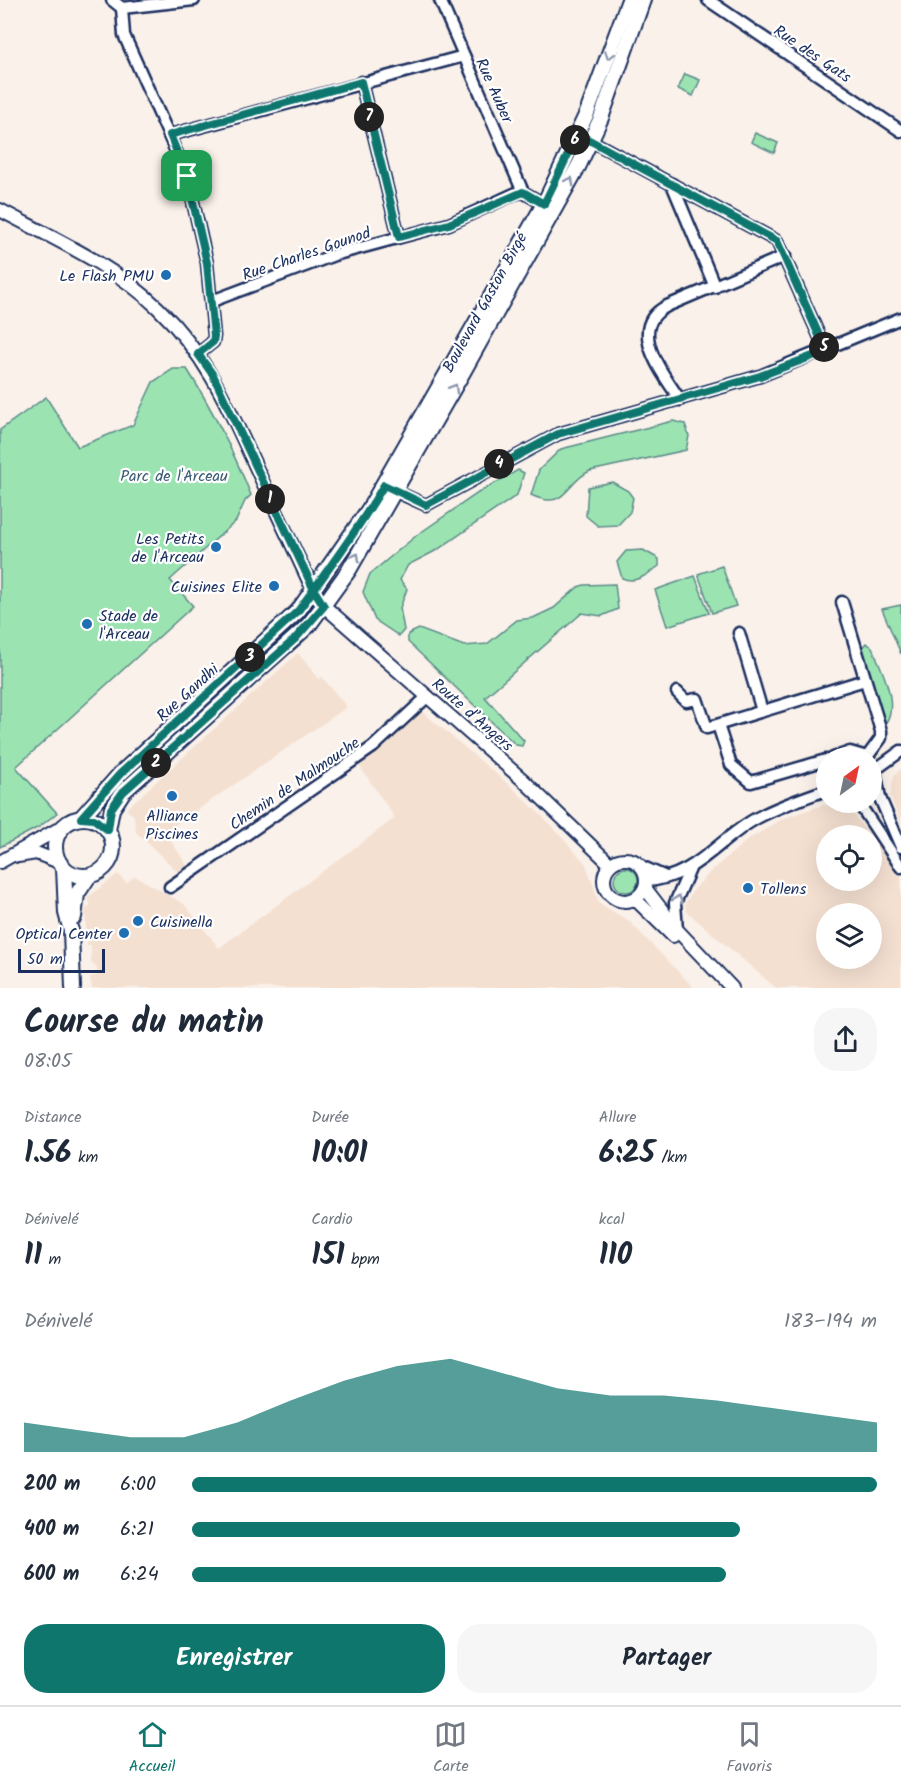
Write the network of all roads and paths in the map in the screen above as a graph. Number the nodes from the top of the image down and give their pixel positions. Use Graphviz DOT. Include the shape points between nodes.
graph roads {
  1 [pos="112,0"];
  2 [pos="194,0"];
  3 [pos="440,0"];
  4 [pos="629,0"];
  5 [pos="643,0"];
  6 [pos="708,0"];
  7 [pos="122,8"];
  8 [pos="464,56"];
  9 [pos="361,82"];
  10 [pos="901,131"];
  11 [pos="578,134"];
  12 [pos="170,135"];
  13 [pos="591,140"];
  14 [pos="672,184"];
  15 [pos="523,192"];
  16 [pos="544,204"];
  17 [pos="0,210"];
  18 [pos="399,237"];
  19 [pos="785,256"];
  20 [pos="715,287"];
  21 [pos="212,301"];
  22 [pos="901,318"];
  23 [pos="826,351"];
  24 [pos="198,354"];
  25 [pos="680,400"];
  26 [pos="388,488"];
  27 [pos="314,590"];
  28 [pos="842,602"];
  29 [pos="324,606"];
  30 [pos="739,633"];
  31 [pos="865,680"];
  32 [pos="677,692"];
  33 [pos="428,696"];
  34 [pos="762,711"];
  35 [pos="718,724"];
  36 [pos="875,747"];
  37 [pos="901,751"];
  38 [pos="816,763"];
  39 [pos="882,765"];
  40 [pos="816,794"];
  41 [pos="882,803"];
  42 [pos="865,813"];
  43 [pos="81,818"];
  44 [pos="64,826"];
  45 [pos="108,830"];
  46 [pos="901,848"];
  47 [pos="610,864"];
  48 [pos="61,865"];
  49 [pos="641,866"];
  50 [pos="901,867"];
  51 [pos="690,869"];
  52 [pos="89,876"];
  53 [pos="666,877"];
  54 [pos="646,884"];
  55 [pos="170,886"];
  56 [pos="635,899"];
  57 [pos="71,931"];
  58 [pos="678,931"];
  59 [pos="73,988"];
  60 [pos="722,988"];
  61 [pos="732,988"];
  1 -- 7 [label="street"];
  2 -- 7 [label="street"];
  3 -- 8 [label="street, Rue Auber"];
  4 -- 11 [label="main road, Boulevard Gaston Birgé, one-way"];
  5 -- 13 [label="main road, Boulevard Gaston Birgé"];
  6 -- 10 [label="street, Rue des Gats"];
  7 -- 12 [label="street" via="124,35"];
  8 -- 9 [label="street"];
  8 -- 15 [label="street, Rue Auber"];
  9 -- 12 [label="street"];
  9 -- 18 [label="street"];
  11 -- 13 [label="street"];
  11 -- 16 [label="main road, Boulevard Gaston Birgé"];
  12 -- 21 [label="street" via="187,176"];
  13 -- 14 [label="street"];
  26 -- 13 [label="main road, Boulevard Gaston Birgé, one-way" via="464,372"];
  14 -- 19 [label="street" via="771,236"];
  14 -- 20 [label="street"];
  15 -- 16 [label="street"];
  15 -- 18 [label="street, Rue Charles Gounod" via="449,224"];
  16 -- 26 [label="main road, Boulevard Gaston Birgé"];
  17 -- 24 [label="street, Route d’Angers" via="95,261 132,286 158,307"];
  18 -- 21 [label="street, Rue Charles Gounod" via="334,255"];
  19 -- 20 [label="street"];
  19 -- 23 [label="street"];
  20 -- 25 [label="street" via="660,310 648,327 647,340 654,356"];
  21 -- 24 [label="street" via="213,342"];
  22 -- 23 [label="street"];
  23 -- 25 [label="street"];
  24 -- 27 [label="street, Route d’Angers" via="218,386"];
  25 -- 26 [label="street" via="558,434 426,505"];
  26 -- 27 [label="main road, Boulevard Gaston Birgé"];
  29 -- 26 [label="main road, Boulevard Gaston Birgé, one-way" via="349,570"];
  27 -- 29 [label="street, Route d’Angers"];
  27 -- 43 [label="main road, Rue Gandhi" via="278,632 120,774"];
  28 -- 31 [label="street"];
  29 -- 33 [label="street, Route d’Angers"];
  29 -- 45 [label="main road, Rue Gandhi" via="295,639 123,792 111,809"];
  30 -- 34 [label="street"];
  31 -- 34 [label="street"];
  31 -- 36 [label="street" via="882,731"];
  32 -- 35 [label="street" via="686,701 697,699 707,728"];
  33 -- 47 [label="street, Route d’Angers"];
  33 -- 55 [label="street, Chemin de Malmouche" via="373,747"];
  34 -- 35 [label="street"];
  35 -- 38 [label="street" via="731,765 751,782"];
  37 -- 39 [label="street"];
  40 -- 51 [label="street" via="755,819"];
  41 -- 46 [label="street"];
  42 -- 50 [label="street"];
  43 -- 44 [label="main road"];
  43 -- 45 [label="main road" via="94,819"];
  44 -- 48 [label="main road" via="55,846"];
  44 -- 48 [label="street" via="0,862 31,853"];
  45 -- 52 [label="main road" via="113,843 112,858 103,870"];
  47 -- 49 [label="street" via="629,859"];
  47 -- 56 [label="street" via="604,876 607,893 618,901"];
  48 -- 52 [label="main road" via="75,875"];
  48 -- 57 [label="main road"];
  49 -- 53 [label="street"];
  49 -- 54 [label="street"];
  51 -- 53 [label="street"];
  58 -- 51 [label="street, one-way" via="675,903"];
  52 -- 57 [label="main road" via="77,894"];
  53 -- 54 [label="street"];
  54 -- 56 [label="street"];
  54 -- 58 [label="street"];
  56 -- 60 [label="street"];
  57 -- 59 [label="main road"];
  58 -- 61 [label="street"];
}
